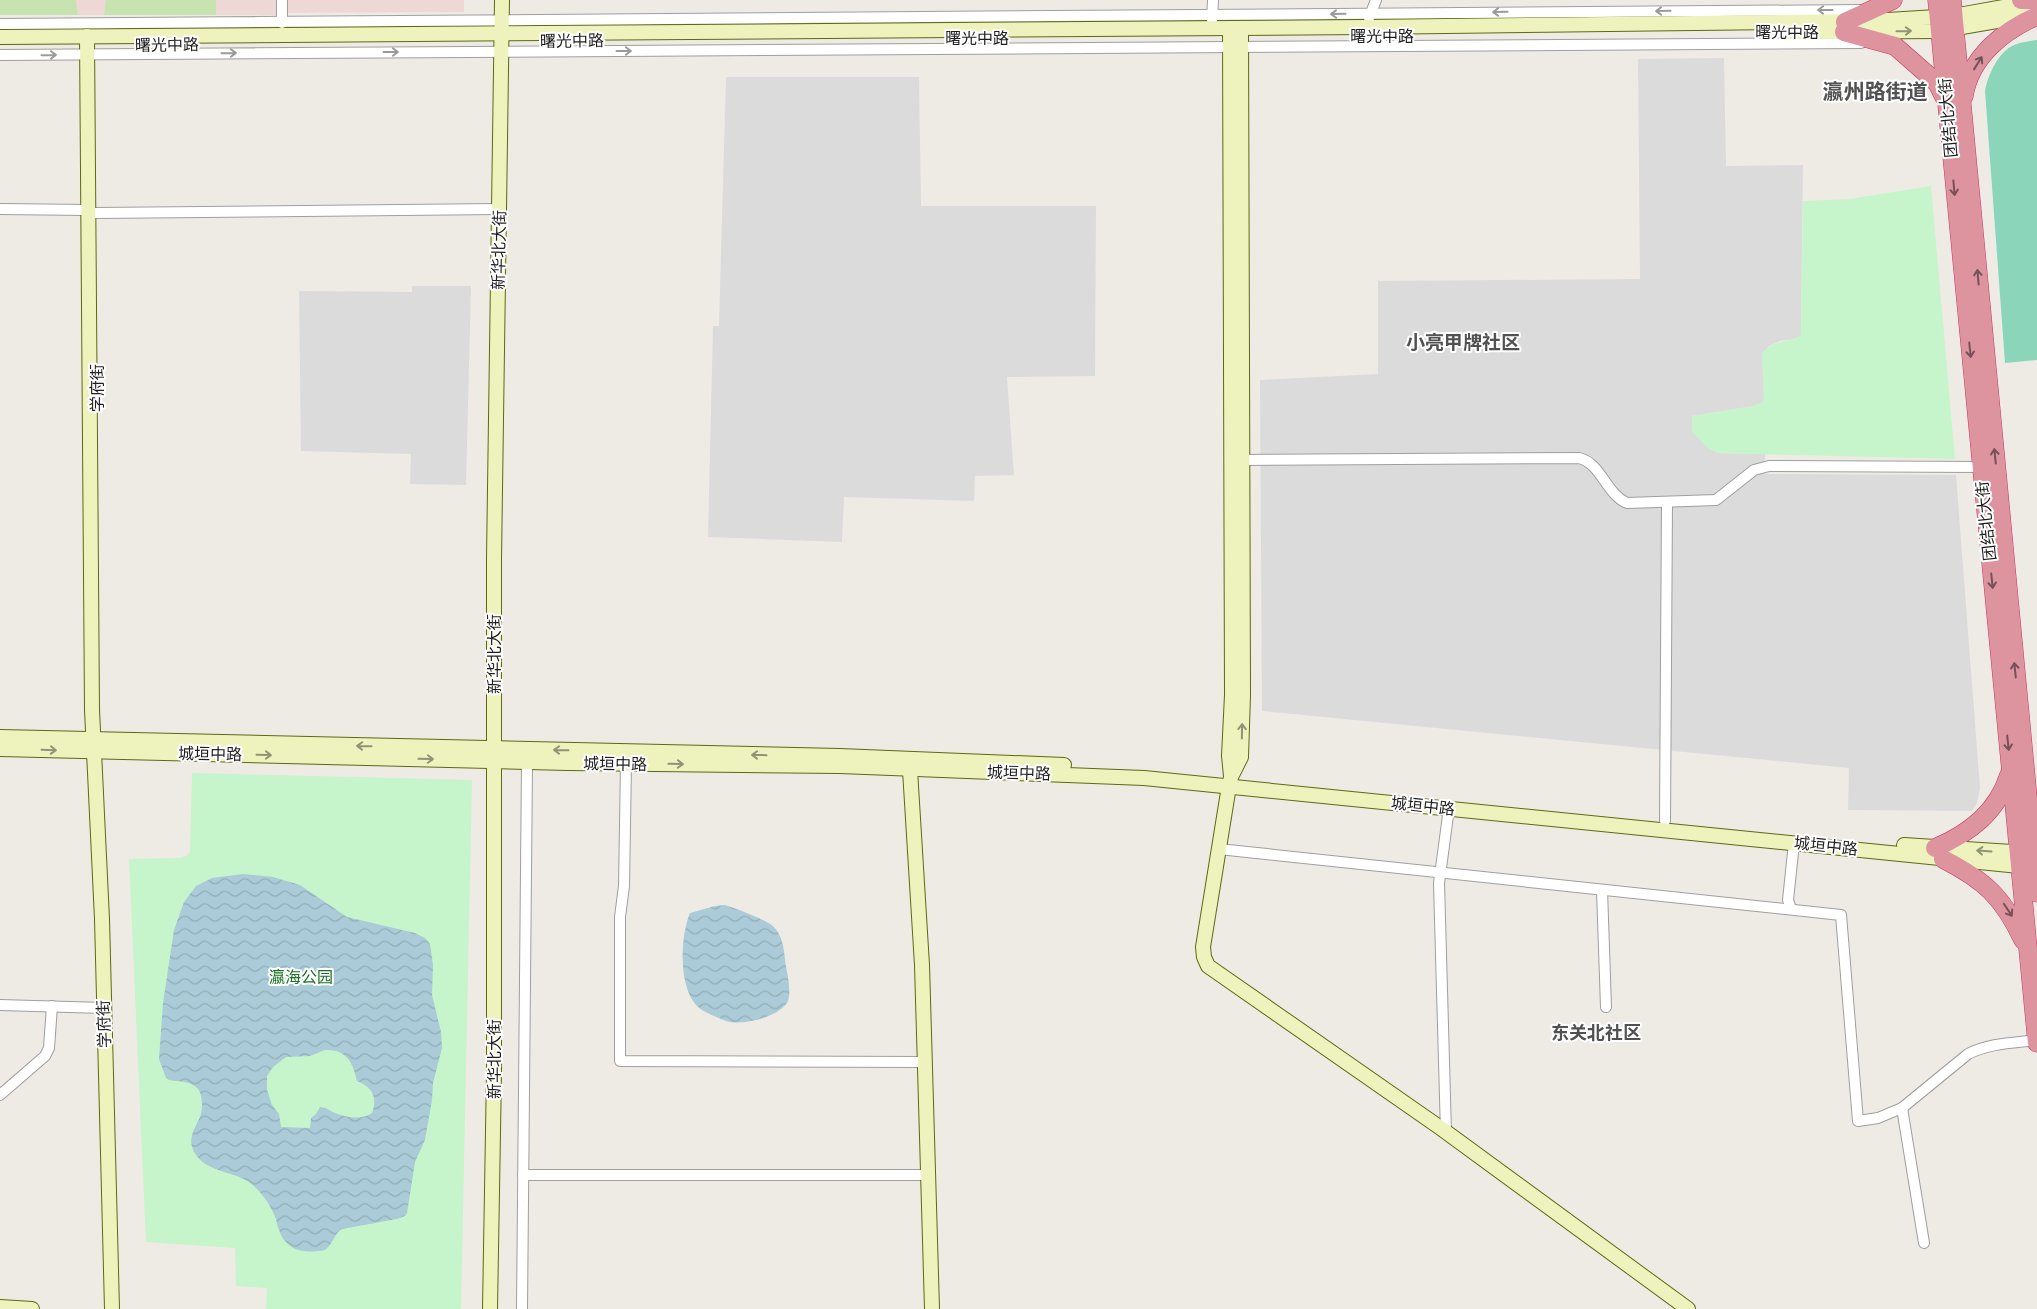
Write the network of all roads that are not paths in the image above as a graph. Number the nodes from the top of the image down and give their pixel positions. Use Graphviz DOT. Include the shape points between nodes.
graph roads {
  1 [pos="282,0"];
  2 [pos="502,0"];
  3 [pos="512,0"];
  4 [pos="1213,0"];
  5 [pos="1376,0"];
  6 [pos="1893,0"];
  7 [pos="1937,0"];
  8 [pos="2021,0"];
  9 [pos="2037,1"];
  10 [pos="1874,10"];
  11 [pos="1371,14"];
  12 [pos="2037,15"];
  13 [pos="1947,19"];
  14 [pos="1212,22"];
  15 [pos="282,23"];
  16 [pos="0,24"];
  17 [pos="1366,27"];
  18 [pos="1845,27"];
  19 [pos="0,37"];
  20 [pos="506,37"];
  21 [pos="1236,37"];
  22 [pos="1887,42"];
  23 [pos="90,45"];
  24 [pos="0,46"];
  25 [pos="0,55"];
  26 [pos="1955,111"];
  27 [pos="499,208"];
  28 [pos="0,209"];
  29 [pos="92,211"];
  30 [pos="1242,460"];
  31 [pos="1981,467"];
  32 [pos="1668,502"];
  33 [pos="0,737"];
  34 [pos="94,745"];
  35 [pos="0,749"];
  36 [pos="499,755"];
  37 [pos="527,762"];
  38 [pos="626,764"];
  39 [pos="910,770"];
  40 [pos="2018,774"];
  41 [pos="1230,781"];
  42 [pos="2037,796"];
  43 [pos="1449,808"];
  44 [pos="1664,821"];
  45 [pos="1794,843"];
  46 [pos="1219,849"];
  47 [pos="1939,853"];
  48 [pos="2030,860"];
  49 [pos="1440,874"];
  50 [pos="1602,890"];
  51 [pos="2037,893"];
  52 [pos="1790,908"];
  53 [pos="2028,954"];
  54 [pos="0,1004"];
  55 [pos="52,1006"];
  56 [pos="1606,1007"];
  57 [pos="104,1008"];
  58 [pos="2037,1041"];
  59 [pos="924,1062"];
  60 [pos="0,1095"];
  61 [pos="1902,1108"];
  62 [pos="1446,1133"];
  63 [pos="524,1175"];
  64 [pos="927,1175"];
  65 [pos="1924,1243"];
  66 [pos="0,1307"];
  67 [pos="32,1309"];
  68 [pos="112,1309"];
  69 [pos="490,1309"];
  70 [pos="499,1309"];
  71 [pos="522,1309"];
  72 [pos="932,1309"];
  73 [pos="1688,1309"];
  1 -- 15 [label="street"];
  2 -- 20 [label="main road, 新华北大街"];
  3 -- 20 [label="main road, 新华北大街"];
  4 -- 14 [label="street"];
  5 -- 11 [label="street"];
  6 -- 10 [label="highway"];
  7 -- 13 [label="highway, 团结北大街"];
  8 -- 9 [label="highway"];
  9 -- 13 [label="main road"];
  10 -- 11 [label="street, one-way"];
  10 -- 18 [label="highway"];
  11 -- 14 [label="street, one-way"];
  11 -- 17 [label="street"];
  12 -- 13 [label="main road"];
  26 -- 12 [label="highway, one-way" via="1970,75 1989,47"];
  13 -- 18 [label="main road, 曙光中路"];
  13 -- 26 [label="highway, 团结北大街"];
  14 -- 20 [label="main road, 曙光中路"];
  14 -- 21 [label="main road, 曙光中路"];
  15 -- 16 [label="street"];
  15 -- 20 [label="street"];
  17 -- 18 [label="main road, 曙光中路"];
  17 -- 21 [label="main road, 曙光中路"];
  18 -- 21 [label="main road, 曙光中路"];
  18 -- 22 [label="highway"];
  19 -- 23 [label="main road, 曙光中路"];
  20 -- 21 [label="main road, 曙光中路, one-way"];
  20 -- 23 [label="main road, 曙光中路"];
  20 -- 27 [label="main road, 新华北大街"];
  20 -- 36 [label="main road, 新华北大街"];
  21 -- 22 [label="street"];
  21 -- 30 [label="main road"];
  21 -- 41 [label="main road"];
  22 -- 26 [label="highway" via="1903,51 1937,83"];
  23 -- 24 [label="main road, 曙光中路"];
  25 -- 23 [label="street, one-way"];
  23 -- 29 [label="main road, 学府街"];
  26 -- 31 [label="highway, 团结北大街, one-way"];
  40 -- 26 [label="highway, 团结北大街, one-way"];
  27 -- 29 [label="street"];
  27 -- 36 [label="main road, 新华北大街" via="494,559"];
  28 -- 29 [label="street"];
  29 -- 34 [label="main road, 学府街"];
  30 -- 32 [label="street" via="1579,458 1586,460 1622,501"];
  41 -- 30 [label="main road, one-way" via="1241,757 1242,737"];
  31 -- 32 [label="street" via="1769,466 1754,470 1716,500"];
  31 -- 40 [label="highway, 团结北大街, one-way"];
  32 -- 44 [label="street"];
  33 -- 34 [label="main road, 城垣中路"];
  35 -- 34 [label="main road, 城垣中路, one-way"];
  34 -- 36 [label="main road, 城垣中路"];
  34 -- 57 [label="main road, 学府街"];
  36 -- 37 [label="main road, 城垣中路"];
  41 -- 36 [label="main road, 城垣中路, one-way" via="1145,769 840,756"];
  36 -- 69 [label="main road, 新华北大街"];
  36 -- 70 [label="main road, 新华北大街" via="503,1072"];
  37 -- 38 [label="main road, 城垣中路"];
  37 -- 63 [label="street"];
  38 -- 39 [label="main road, 城垣中路, one-way" via="840,766"];
  38 -- 59 [label="street" via="624,886 620,917 620,1061"];
  39 -- 41 [label="main road, 城垣中路"];
  39 -- 59 [label="main road" via="922,965"];
  40 -- 42 [label="highway"];
  40 -- 47 [label="highway" via="1990,812"];
  40 -- 48 [label="highway, 团结北大街"];
  41 -- 43 [label="main road, 城垣中路"];
  41 -- 44 [label="main road, 城垣中路"];
  41 -- 46 [label="main road"];
  43 -- 45 [label="main road, 城垣中路"];
  43 -- 49 [label="street"];
  44 -- 47 [label="main road, 城垣中路"];
  45 -- 47 [label="main road, 城垣中路"];
  45 -- 52 [label="street"];
  46 -- 49 [label="street"];
  46 -- 62 [label="main road" via="1203,947 1208,966"];
  47 -- 48 [label="main road, 城垣中路"];
  47 -- 53 [label="highway, one-way" via="1977,878 2003,904"];
  48 -- 51 [label="highway, 团结北大街"];
  48 -- 53 [label="highway, 团结北大街"];
  49 -- 50 [label="street"];
  49 -- 62 [label="street"];
  50 -- 52 [label="street"];
  50 -- 56 [label="street"];
  52 -- 61 [label="street" via="1841,915 1858,1121 1878,1118"];
  53 -- 58 [label="highway, 团结北大街"];
  54 -- 55 [label="street"];
  55 -- 57 [label="street"];
  55 -- 60 [label="street" via="49,1048 45,1056"];
  57 -- 68 [label="main road, 学府街"];
  58 -- 61 [label="street" via="1988,1046 1968,1054"];
  59 -- 64 [label="main road"];
  61 -- 65 [label="street"];
  62 -- 73 [label="main road"];
  63 -- 64 [label="street"];
  63 -- 71 [label="street"];
  64 -- 72 [label="main road"];
  66 -- 67 [label="main road"];
}
